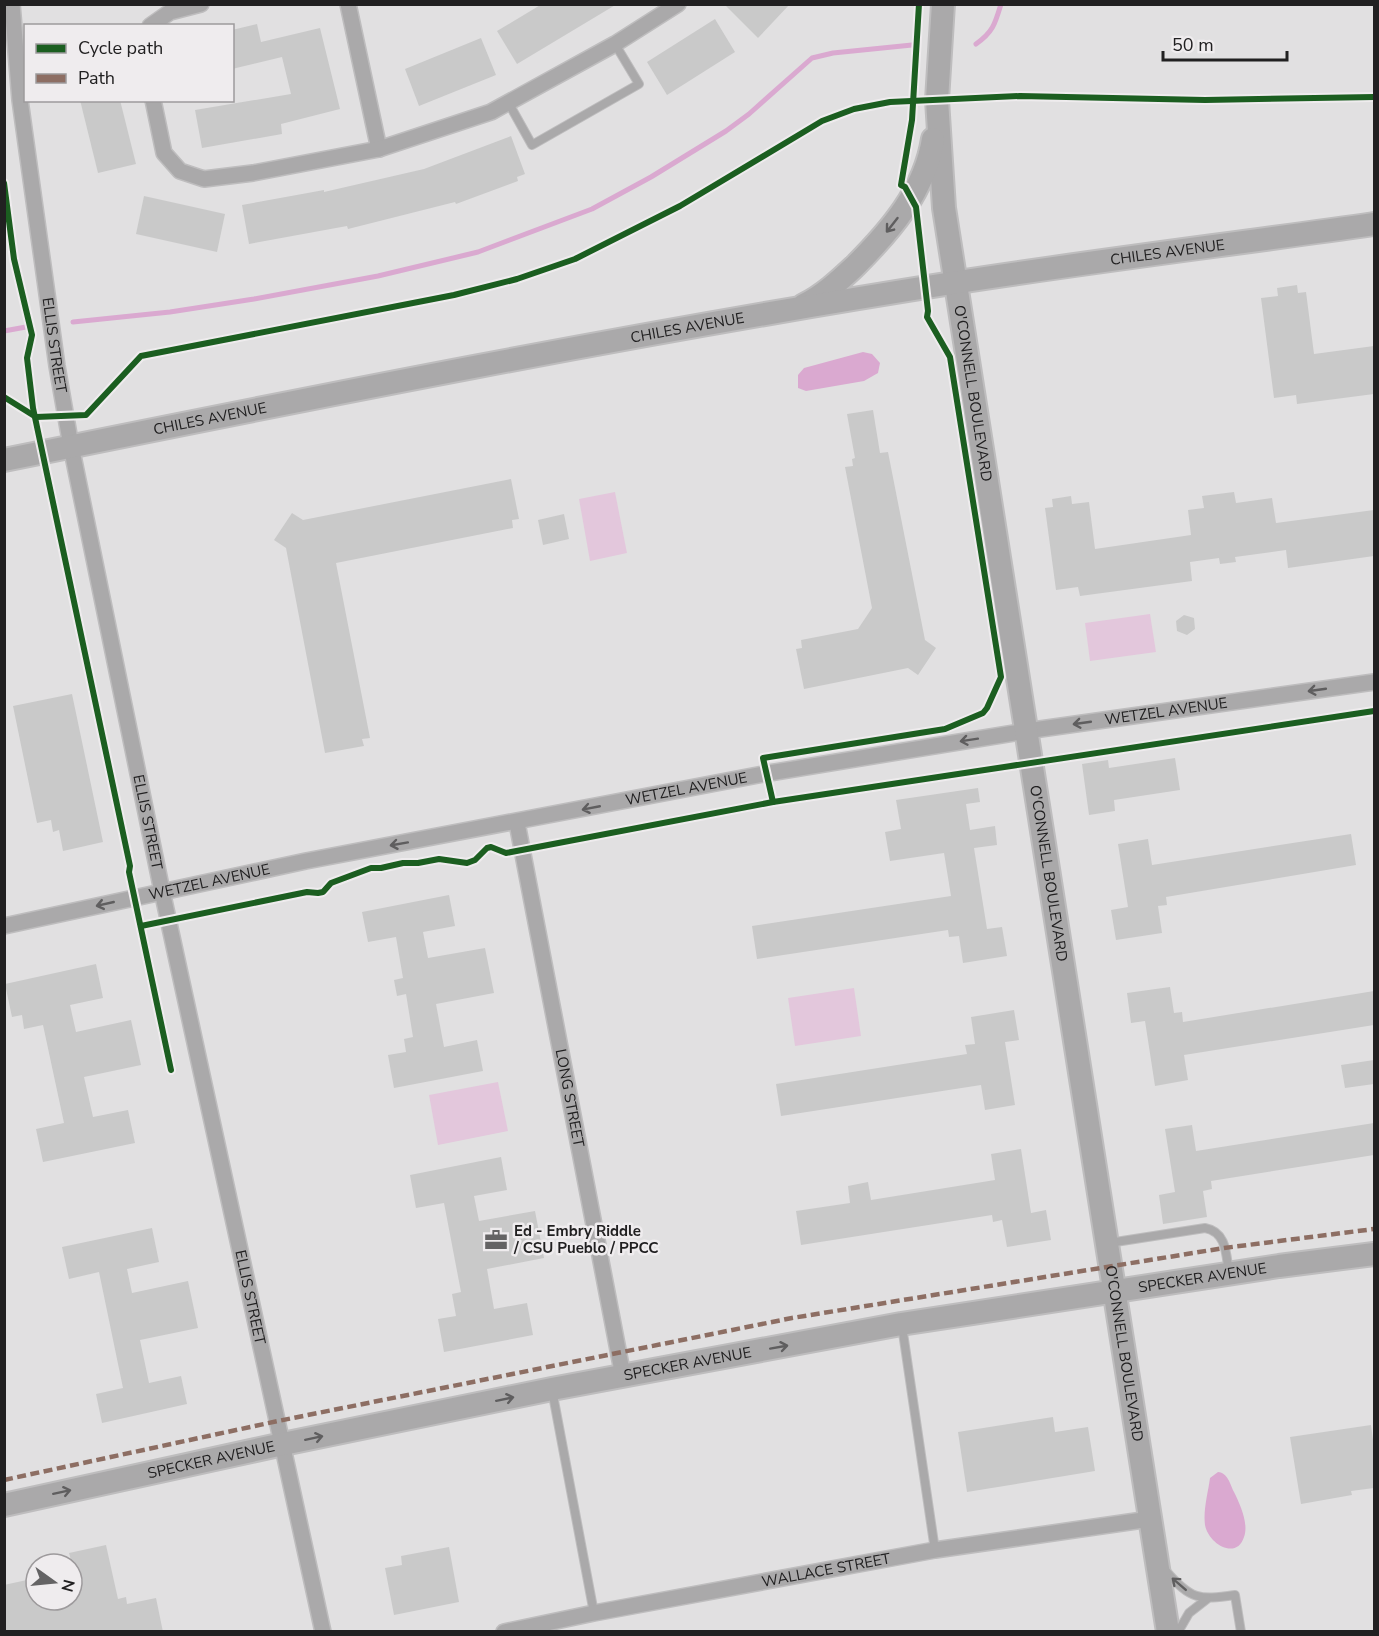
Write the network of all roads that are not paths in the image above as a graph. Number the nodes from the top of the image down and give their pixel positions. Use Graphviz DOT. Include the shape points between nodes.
graph roads {
  1 [pos="12,4"];
  2 [pos="201,4"];
  3 [pos="348,4"];
  4 [pos="678,4"];
  5 [pos="943,4"];
  6 [pos="153,24"];
  7 [pos="615,44"];
  8 [pos="153,102"];
  9 [pos="508,102"];
  10 [pos="937,114"];
  11 [pos="379,149"];
  12 [pos="1374,224"];
  13 [pos="955,283"];
  14 [pos="791,310"];
  15 [pos="71,446"];
  16 [pos="4,460"];
  17 [pos="1374,682"];
  18 [pos="1026,730"];
  19 [pos="517,823"];
  20 [pos="162,891"];
  21 [pos="4,926"];
  22 [pos="1107,1243"];
  23 [pos="1374,1254"];
  24 [pos="1229,1274"];
  25 [pos="1114,1293"];
  26 [pos="902,1324"];
  27 [pos="623,1376"];
  28 [pos="552,1389"];
  29 [pos="283,1444"];
  30 [pos="4,1505"];
  31 [pos="1150,1519"];
  32 [pos="935,1550"];
  33 [pos="1157,1561"];
  34 [pos="1207,1599"];
  35 [pos="594,1613"];
  36 [pos="542,1628"];
  37 [pos="323,1632"];
  38 [pos="504,1632"];
  39 [pos="1168,1632"];
  40 [pos="1178,1632"];
  41 [pos="1241,1632"];
  1 -- 15 [label="street, ELLIS STREET" via="20,100"];
  2 -- 6 [label="street" via="170,12"];
  3 -- 11 [label="street"];
  4 -- 7 [label="street"];
  5 -- 10 [label="street, O'CONNELL BOULEVARD"];
  7 -- 9 [label="street"];
  7 -- 9 [label="lane" via="639,84 532,145"];
  8 -- 11 [label="street" via="164,153 180,171 204,179"];
  9 -- 11 [label="street" via="491,112"];
  10 -- 13 [label="street, O'CONNELL BOULEVARD"];
  10 -- 14 [label="street, one-way" via="926,166 906,207 848,272 811,301"];
  12 -- 13 [label="street, CHILES AVENUE"];
  13 -- 14 [label="street, CHILES AVENUE"];
  13 -- 18 [label="street, O'CONNELL BOULEVARD"];
  14 -- 15 [label="street, CHILES AVENUE" via="507,360"];
  15 -- 16 [label="street, CHILES AVENUE"];
  15 -- 20 [label="street, ELLIS STREET"];
  17 -- 18 [label="street, WETZEL AVENUE, one-way"];
  18 -- 19 [label="street, WETZEL AVENUE, one-way" via="769,773"];
  18 -- 22 [label="street, O'CONNELL BOULEVARD"];
  19 -- 20 [label="street, WETZEL AVENUE, one-way"];
  19 -- 27 [label="street, LONG STREET"];
  20 -- 21 [label="street, WETZEL AVENUE, one-way"];
  20 -- 29 [label="street, ELLIS STREET"];
  22 -- 24 [label="lane" via="1205,1228 1222,1238"];
  22 -- 25 [label="street, O'CONNELL BOULEVARD"];
  23 -- 24 [label="street, SPECKER AVENUE"];
  24 -- 25 [label="street, SPECKER AVENUE"];
  25 -- 26 [label="street, SPECKER AVENUE"];
  25 -- 31 [label="street, O'CONNELL BOULEVARD"];
  27 -- 26 [label="street, SPECKER AVENUE, one-way"];
  26 -- 32 [label="lane"];
  27 -- 28 [label="street, SPECKER AVENUE"];
  29 -- 28 [label="street, SPECKER AVENUE, one-way"];
  28 -- 35 [label="lane"];
  30 -- 29 [label="street, SPECKER AVENUE, one-way"];
  29 -- 37 [label="street, ELLIS STREET"];
  31 -- 32 [label="street, WALLACE STREET"];
  31 -- 33 [label="street, O'CONNELL BOULEVARD"];
  32 -- 35 [label="street, WALLACE STREET"];
  34 -- 33 [label="lane, one-way" via="1179,1586"];
  33 -- 39 [label="street, O'CONNELL BOULEVARD"];
  34 -- 40 [label="lane" via="1189,1613"];
  34 -- 41 [label="lane" via="1235,1595"];
  35 -- 36 [label="street, WALLACE STREET"];
  36 -- 38 [label="street, WALLACE STREET"];
}
